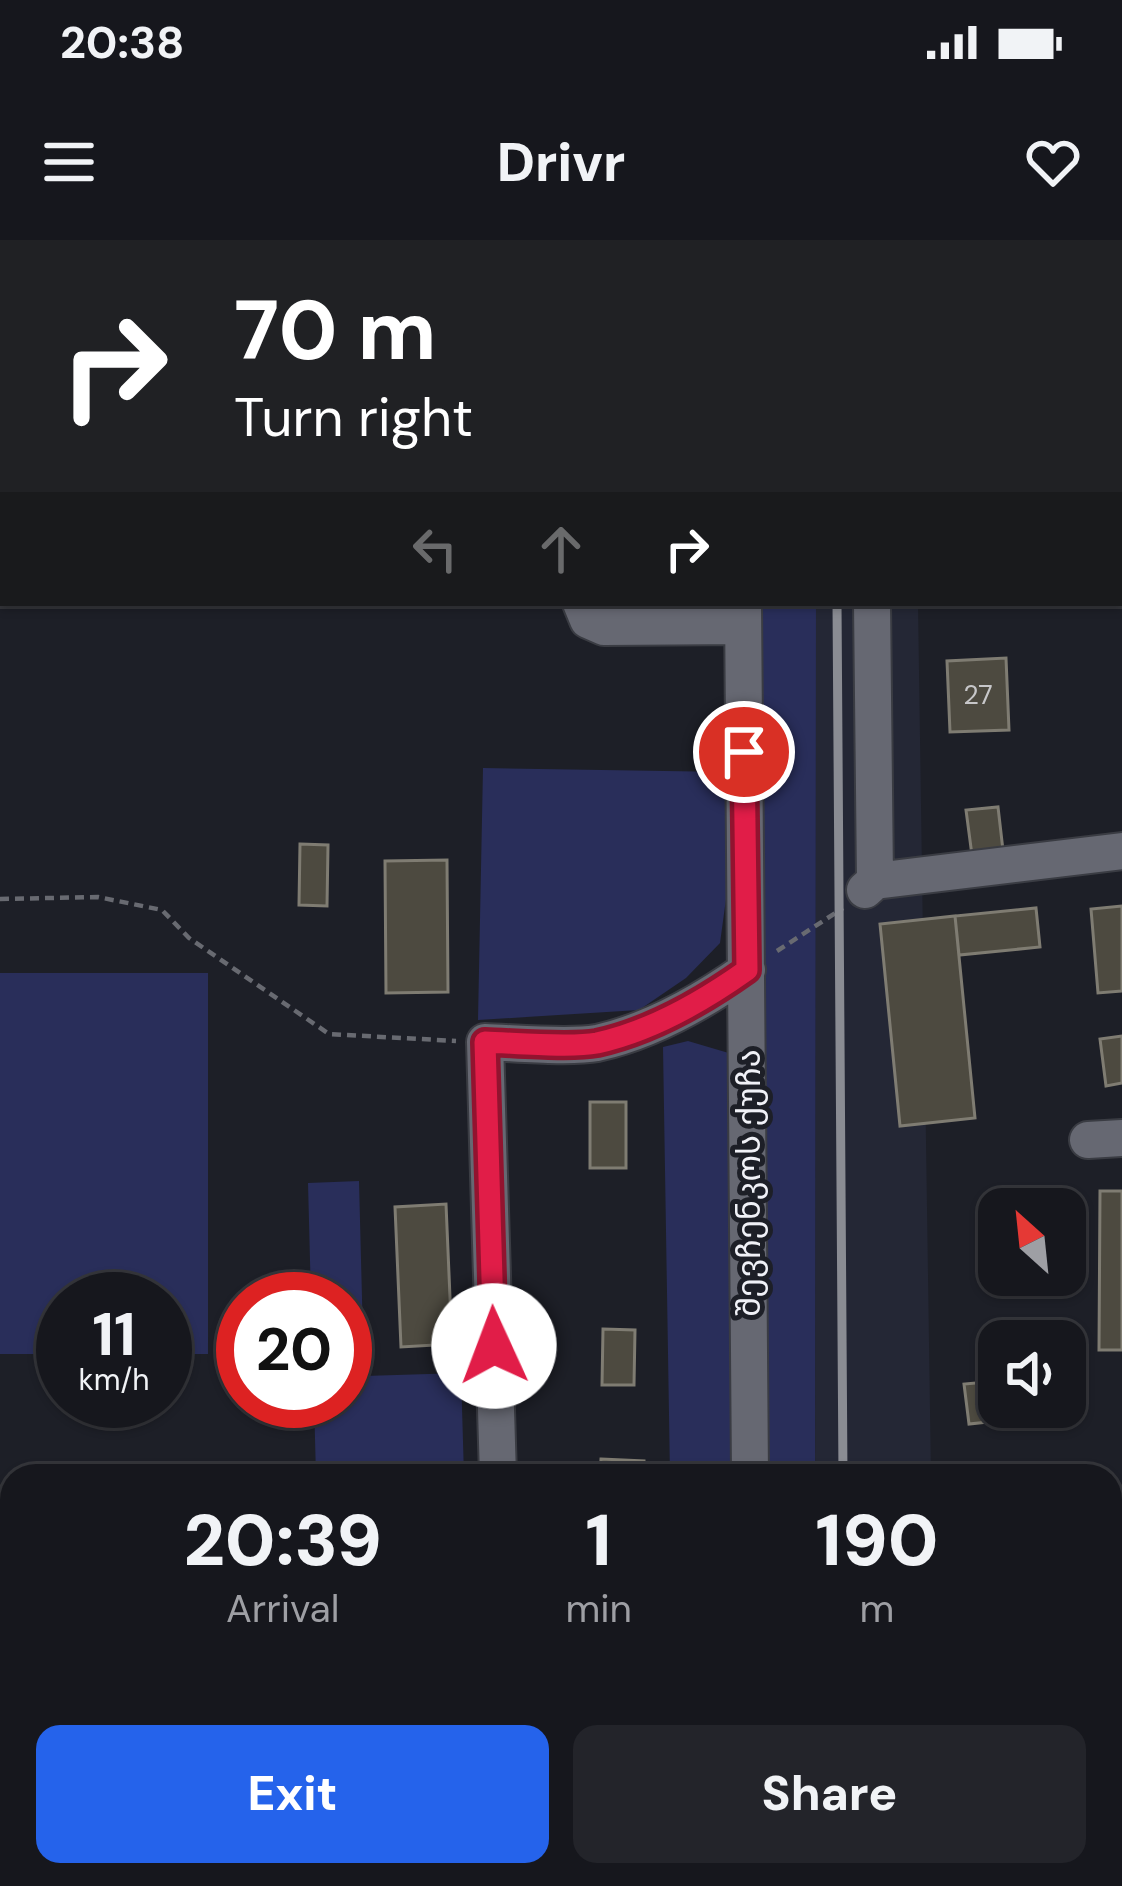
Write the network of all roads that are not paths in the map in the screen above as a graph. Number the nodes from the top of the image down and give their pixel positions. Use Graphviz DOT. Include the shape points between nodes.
graph roads {
  1 [pos="582,606"];
  2 [pos="872,606"];
  3 [pos="743,615"];
  4 [pos="1122,851"];
  5 [pos="747,970"];
  6 [pos="498,1464"];
  7 [pos="750,1464"];
  1 -- 3 [label="street" via="588,620 604,627"];
  2 -- 4 [label="street" via="870,885"];
  3 -- 5 [label="street, შევჩენკოს ქუჩა"];
  5 -- 6 [label="street" via="707,998 593,1044 485,1042"];
  5 -- 7 [label="street, შევჩენკოს ქუჩა"];
}
